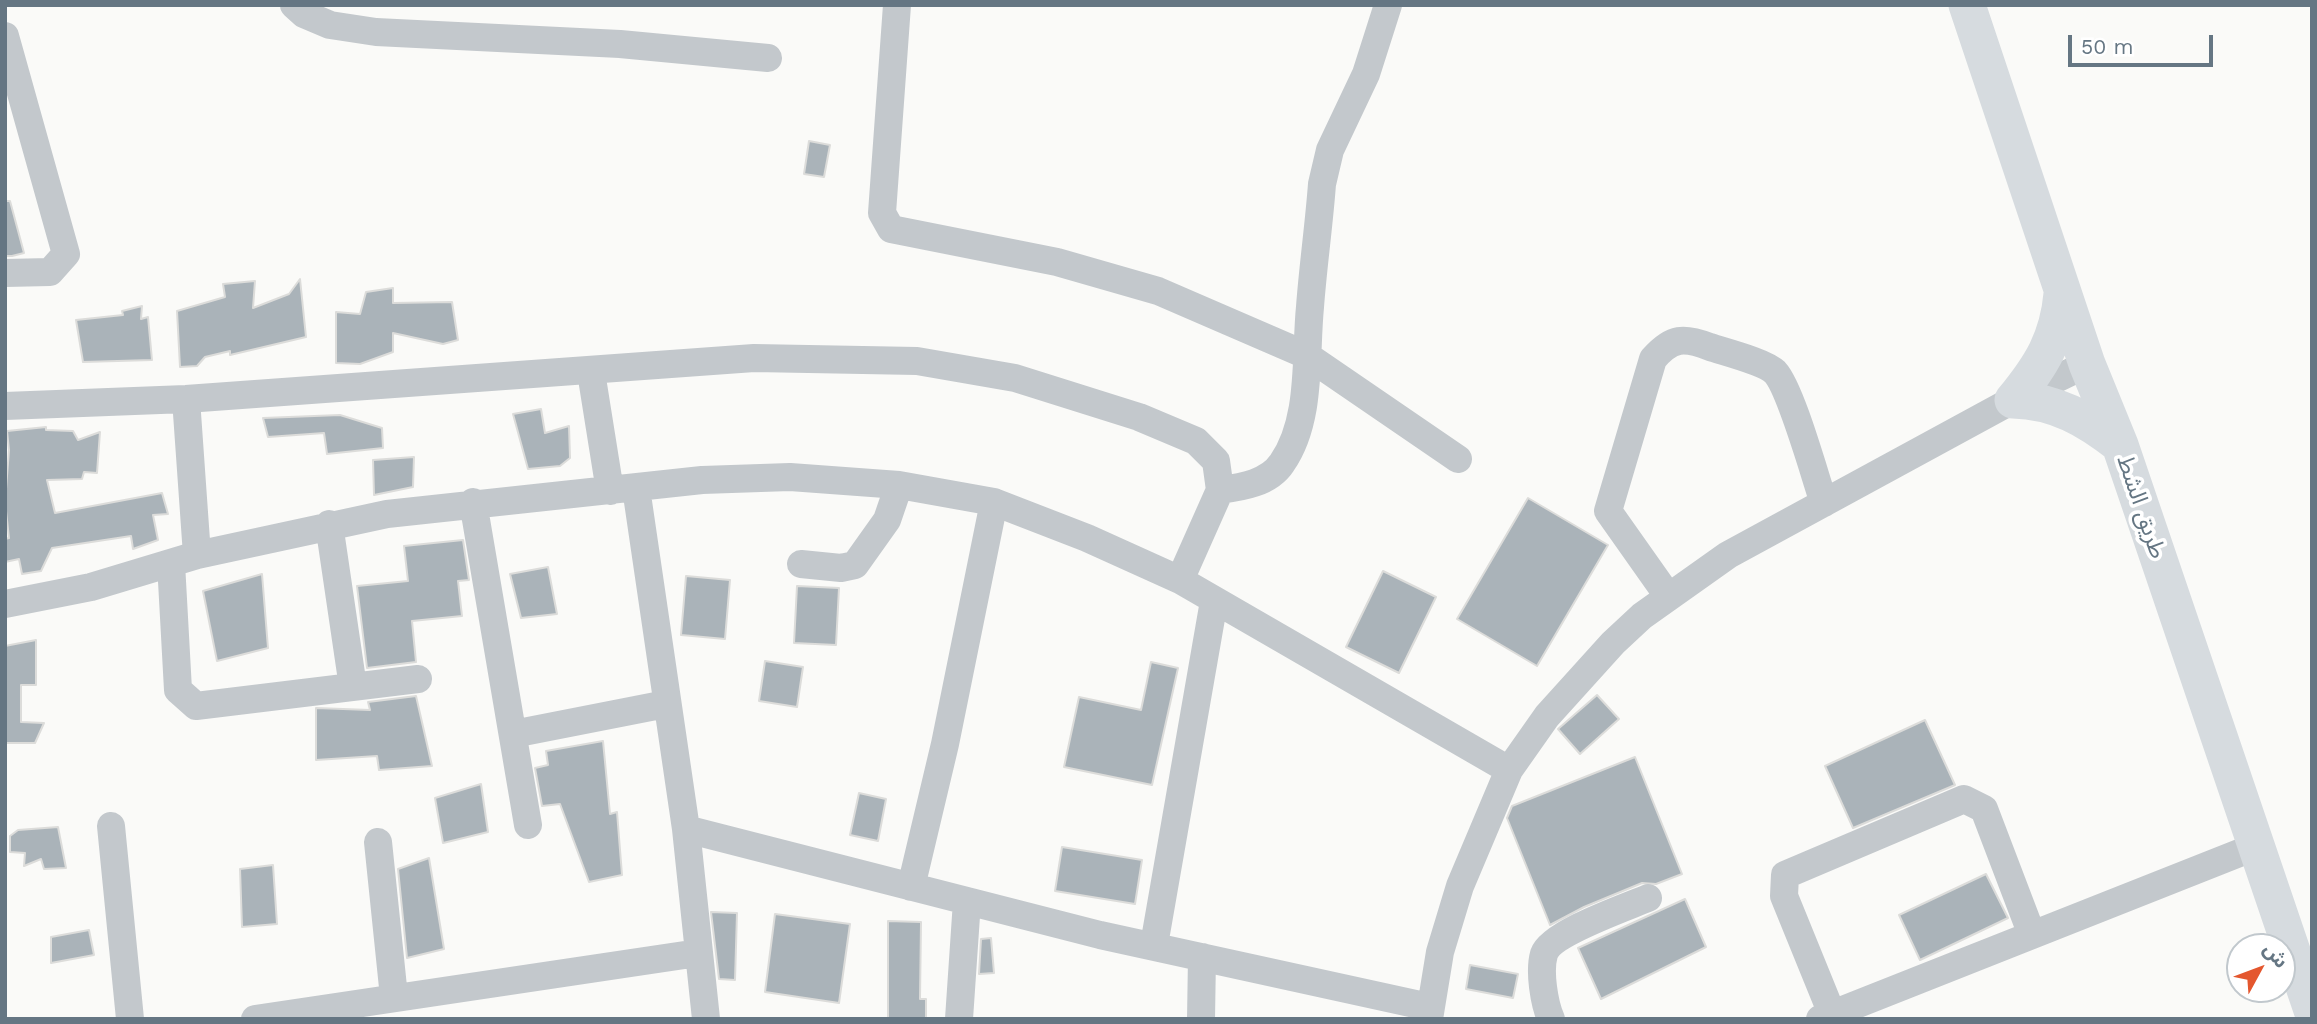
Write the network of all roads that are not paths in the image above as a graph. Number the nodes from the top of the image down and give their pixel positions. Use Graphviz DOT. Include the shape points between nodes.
graph roads {
  1 [pos="295,5"];
  2 [pos="897,5"];
  3 [pos="1388,5"];
  4 [pos="1967,5"];
  5 [pos="5,36"];
  6 [pos="768,58"];
  7 [pos="5,272"];
  8 [pos="2062,289"];
  9 [pos="1306,355"];
  10 [pos="2087,364"];
  11 [pos="591,372"];
  12 [pos="186,399"];
  13 [pos="2013,400"];
  14 [pos="5,406"];
  15 [pos="2120,445"];
  16 [pos="1458,458"];
  17 [pos="899,485"];
  18 [pos="623,489"];
  19 [pos="1220,490"];
  20 [pos="473,502"];
  21 [pos="993,502"];
  22 [pos="1824,503"];
  23 [pos="329,524"];
  24 [pos="184,559"];
  25 [pos="801,564"];
  26 [pos="1180,580"];
  27 [pos="1668,596"];
  28 [pos="1214,601"];
  29 [pos="5,604"];
  30 [pos="418,679"];
  31 [pos="353,687"];
  32 [pos="666,704"];
  33 [pos="513,734"];
  34 [pos="1509,770"];
  35 [pos="528,825"];
  36 [pos="111,826"];
  37 [pos="686,829"];
  38 [pos="378,842"];
  39 [pos="2257,846"];
  40 [pos="911,887"];
  41 [pos="1648,898"];
  42 [pos="967,901"];
  43 [pos="2032,935"];
  44 [pos="1154,945"];
  45 [pos="698,953"];
  46 [pos="1202,957"];
  47 [pos="394,997"];
  48 [pos="2312,1010"];
  49 [pos="1429,1013"];
  50 [pos="1826,1016"];
  51 [pos="130,1019"];
  52 [pos="255,1019"];
  53 [pos="706,1019"];
  54 [pos="959,1019"];
  55 [pos="1201,1019"];
  56 [pos="1551,1019"];
  1 -- 6 [label="street" via="330,25 376,32 620,44"];
  2 -- 9 [label="street" via="882,213 891,229 1058,262 1158,291"];
  3 -- 9 [label="street" via="1366,74 1330,150 1322,184"];
  4 -- 8 [label="main road, طريق الشط"];
  5 -- 7 [label="street" via="66,254 50,272"];
  8 -- 10 [label="main road, طريق الشط"];
  8 -- 13 [label="main road" via="2053,342"];
  9 -- 16 [label="street"];
  9 -- 19 [label="street" via="1301,415 1282,464 1260,481"];
  10 -- 13 [label="street"];
  10 -- 15 [label="main road, طريق الشط"];
  11 -- 12 [label="street"];
  11 -- 18 [label="street"];
  11 -- 19 [label="street" via="754,358 846,358 917,361 1015,378 1139,417 1196,441 1216,461"];
  12 -- 14 [label="street"];
  12 -- 24 [label="street"];
  13 -- 15 [label="main road" via="2064,409"];
  13 -- 22 [label="street"];
  15 -- 39 [label="main road, طريق الشط"];
  17 -- 18 [label="street" via="790,477"];
  17 -- 21 [label="street"];
  17 -- 25 [label="street" via="887,520 855,565"];
  18 -- 20 [label="street"];
  18 -- 32 [label="street"];
  19 -- 26 [label="street"];
  20 -- 23 [label="street"];
  20 -- 33 [label="street"];
  21 -- 26 [label="street"];
  21 -- 40 [label="street"];
  22 -- 27 [label="street" via="1728,555"];
  22 -- 27 [label="street" via="1785,389 1774,371 1696,341 1666,344 1653,359 1608,511"];
  23 -- 24 [label="street"];
  23 -- 31 [label="street"];
  24 -- 29 [label="street" via="91,587"];
  24 -- 31 [label="street" via="175,674 185,698 197,706"];
  26 -- 28 [label="street"];
  27 -- 34 [label="street" via="1642,615 1585,672"];
  28 -- 34 [label="street"];
  28 -- 44 [label="street"];
  30 -- 31 [label="street"];
  32 -- 33 [label="street"];
  32 -- 37 [label="street"];
  33 -- 35 [label="street"];
  34 -- 49 [label="street" via="1460,886 1440,952"];
  36 -- 51 [label="street"];
  37 -- 40 [label="street"];
  37 -- 45 [label="street"];
  38 -- 47 [label="street"];
  39 -- 43 [label="street"];
  39 -- 48 [label="main road, طريق الشط"];
  40 -- 42 [label="street"];
  41 -- 56 [label="street" via="1556,939 1544,952"];
  42 -- 44 [label="street"];
  42 -- 54 [label="street"];
  43 -- 50 [label="street"];
  43 -- 50 [label="street" via="1984,809 1964,799 1785,875 1784,896"];
  44 -- 46 [label="street"];
  45 -- 47 [label="street"];
  45 -- 53 [label="street"];
  46 -- 49 [label="street"];
  46 -- 55 [label="street"];
  47 -- 52 [label="street"];
}
